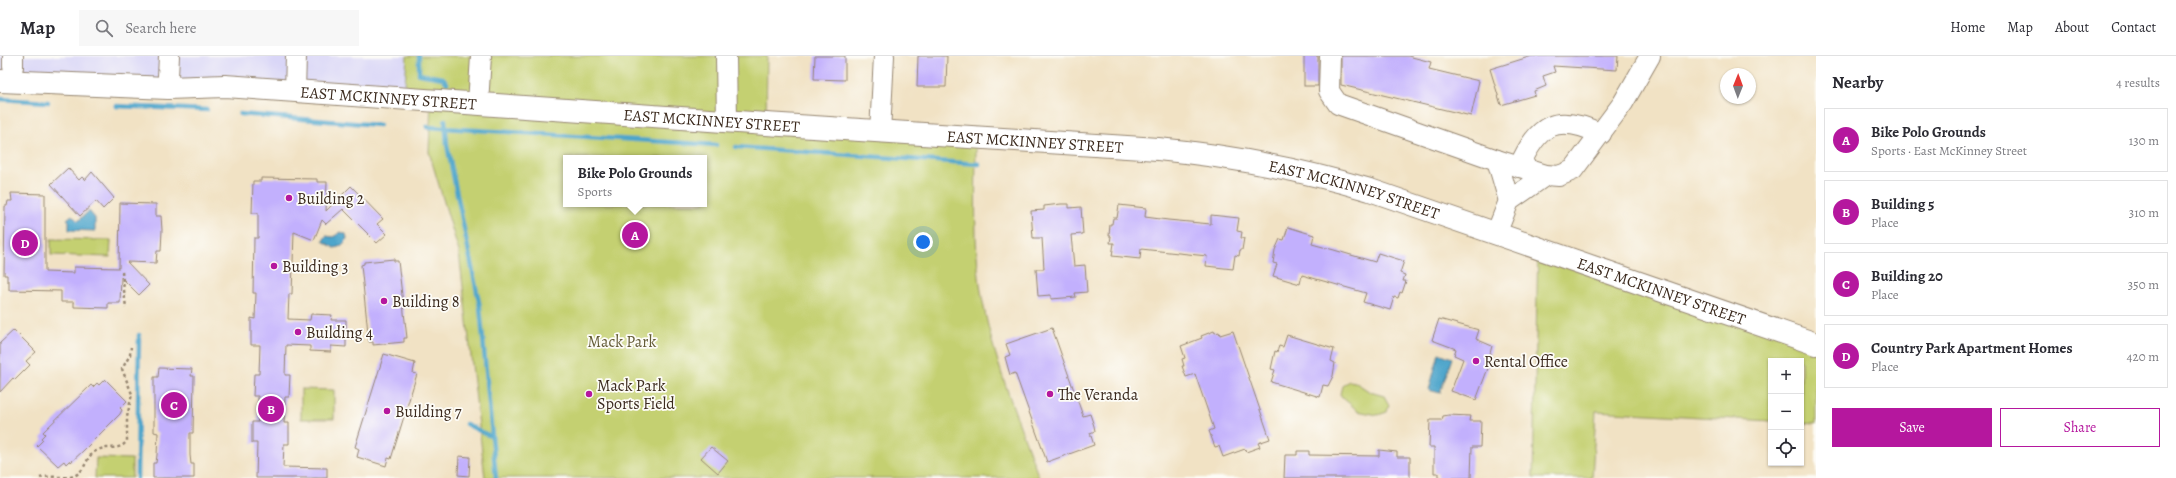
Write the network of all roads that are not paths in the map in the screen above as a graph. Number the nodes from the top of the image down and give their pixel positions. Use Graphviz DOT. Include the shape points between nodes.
graph roads {
  1 [pos="296,56"];
  2 [pos="481,56"];
  3 [pos="726,56"];
  4 [pos="884,56"];
  5 [pos="1330,56"];
  6 [pos="1650,56"];
  7 [pos="168,66"];
  8 [pos="7,67"];
  9 [pos="225,86"];
  10 [pos="295,91"];
  11 [pos="478,104"];
  12 [pos="727,121"];
  13 [pos="880,132"];
  14 [pos="1601,134"];
  15 [pos="1498,160"];
  16 [pos="1518,167"];
  17 [pos="1546,176"];
  18 [pos="1509,200"];
  19 [pos="1496,234"];
  20 [pos="1816,344"];
  1 -- 10 [label="street"];
  2 -- 11 [label="street"];
  3 -- 12 [label="street"];
  4 -- 13 [label="street"];
  5 -- 15 [label="street" via="1329,91 1338,104"];
  6 -- 14 [label="street" via="1623,103"];
  7 -- 8 [label="main road, EAST MCKINNEY STREET"];
  7 -- 9 [label="main road, EAST MCKINNEY STREET"];
  8 -- 9 [label="main road, EAST MCKINNEY STREET" via="168,88"];
  9 -- 10 [label="main road, EAST MCKINNEY STREET"];
  10 -- 11 [label="main road, EAST MCKINNEY STREET"];
  11 -- 12 [label="main road, EAST MCKINNEY STREET"];
  12 -- 13 [label="main road, EAST MCKINNEY STREET"];
  13 -- 19 [label="main road, EAST MCKINNEY STREET" via="1158,149 1244,160 1297,169 1329,178 1419,206"];
  14 -- 16 [label="street" via="1582,125 1564,123 1550,126 1537,136 1526,150"];
  14 -- 17 [label="street" via="1573,170 1559,176"];
  15 -- 16 [label="street"];
  15 -- 18 [label="street"];
  16 -- 17 [label="street"];
  17 -- 18 [label="street"];
  18 -- 19 [label="street"];
  19 -- 20 [label="main road, EAST MCKINNEY STREET"];
}
